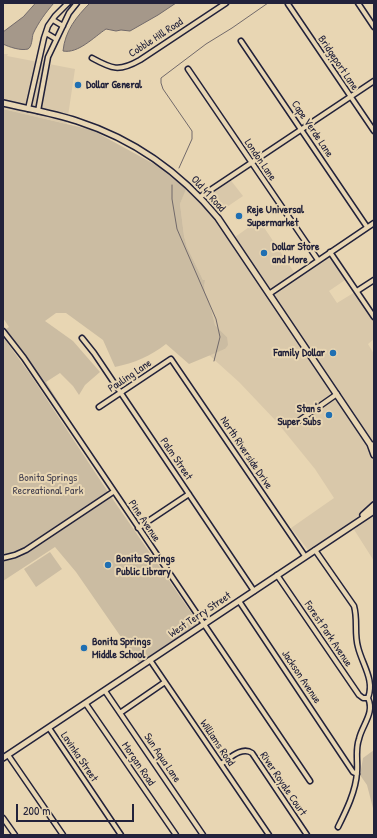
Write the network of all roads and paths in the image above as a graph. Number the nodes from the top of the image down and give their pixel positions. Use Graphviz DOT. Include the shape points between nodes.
graph roads {
  1 [pos="68,3"];
  2 [pos="76,3"];
  3 [pos="226,3"];
  4 [pos="358,3"];
  5 [pos="288,4"];
  6 [pos="53,20"];
  7 [pos="63,26"];
  8 [pos="374,27"];
  9 [pos="46,33"];
  10 [pos="56,39"];
  11 [pos="241,41"];
  12 [pos="92,58"];
  13 [pos="188,69"];
  14 [pos="374,81"];
  15 [pos="351,97"];
  16 [pos="3,103"];
  17 [pos="28,109"];
  18 [pos="38,111"];
  19 [pos="301,130"];
  20 [pos="374,131"];
  21 [pos="252,163"];
  22 [pos="200,197"];
  23 [pos="374,223"];
  24 [pos="367,228"];
  25 [pos="330,252"];
  26 [pos="318,260"];
  27 [pos="374,280"];
  28 [pos="357,291"];
  29 [pos="269,294"];
  30 [pos="374,317"];
  31 [pos="3,332"];
  32 [pos="82,338"];
  33 [pos="171,359"];
  34 [pos="121,393"];
  35 [pos="337,394"];
  36 [pos="99,407"];
  37 [pos="297,422"];
  38 [pos="372,445"];
  39 [pos="374,455"];
  40 [pos="113,492"];
  41 [pos="189,494"];
  42 [pos="374,505"];
  43 [pos="374,511"];
  44 [pos="138,528"];
  45 [pos="348,528"];
  46 [pos="315,550"];
  47 [pos="305,556"];
  48 [pos="3,558"];
  49 [pos="277,575"];
  50 [pos="254,591"];
  51 [pos="239,601"];
  52 [pos="204,625"];
  53 [pos="150,660"];
  54 [pos="165,682"];
  55 [pos="105,691"];
  56 [pos="368,698"];
  57 [pos="86,704"];
  58 [pos="120,713"];
  59 [pos="49,728"];
  60 [pos="8,755"];
  61 [pos="3,758"];
  62 [pos="356,761"];
  63 [pos="221,764"];
  64 [pos="348,764"];
  65 [pos="357,774"];
  66 [pos="310,781"];
  67 [pos="3,818"];
  68 [pos="338,827"];
  69 [pos="15,835"];
  70 [pos="63,835"];
  71 [pos="121,835"];
  72 [pos="176,835"];
  73 [pos="203,835"];
  74 [pos="269,835"];
  75 [pos="307,835"];
  1 -- 6 [label="street"];
  2 -- 7 [label="street"];
  3 -- 12 [label="street, Cobble Hill Road" via="130,66 110,67"];
  4 -- 8 [label="street"];
  5 -- 15 [label="street, Bridgeport Lane"];
  6 -- 7 [label="street"];
  6 -- 9 [label="street"];
  7 -- 10 [label="street"];
  9 -- 10 [label="street"];
  9 -- 17 [label="street"];
  10 -- 18 [label="street" via="48,57"];
  11 -- 19 [label="street, Cape Verde Lane"];
  13 -- 21 [label="street, London Lane"];
  14 -- 15 [label="street"];
  15 -- 19 [label="street"];
  15 -- 20 [label="street, Bridgeport Lane"];
  16 -- 17 [label="street, Old 41 Road"];
  17 -- 18 [label="street, Old 41 Road"];
  18 -- 22 [label="street, Old 41 Road" via="89,125 131,144 160,162"];
  19 -- 21 [label="street"];
  19 -- 24 [label="street, Cape Verde Lane"];
  21 -- 22 [label="street"];
  21 -- 26 [label="street, London Lane"];
  22 -- 29 [label="street, Old 41 Road"];
  23 -- 24 [label="street"];
  24 -- 25 [label="street"];
  25 -- 26 [label="street"];
  25 -- 28 [label="street"];
  26 -- 29 [label="street"];
  27 -- 28 [label="street"];
  28 -- 30 [label="street"];
  29 -- 35 [label="street, Old 41 Road"];
  31 -- 40 [label="street, Pine Avenue" via="24,358"];
  32 -- 34 [label="street, Palm Street"];
  33 -- 34 [label="street, Pauling Lane"];
  33 -- 47 [label="street, North Riverside Drive"];
  34 -- 36 [label="street, Pauling Lane"];
  34 -- 41 [label="street, Palm Street"];
  35 -- 37 [label="street"];
  35 -- 38 [label="street, Old 41 Road"];
  38 -- 39 [label="street, Old 41 Road"];
  40 -- 44 [label="street, Pine Avenue"];
  40 -- 48 [label="street" via="26,550"];
  41 -- 44 [label="street"];
  41 -- 50 [label="street, Palm Street"];
  42 -- 45 [label="street, West Terry Street"];
  43 -- 45 [label="street, West Terry Street"];
  44 -- 52 [label="street, Pine Avenue"];
  45 -- 46 [label="street, West Terry Street"];
  46 -- 47 [label="street, West Terry Street"];
  46 -- 56 [label="street" via="354,606 358,647 368,674"];
  47 -- 49 [label="street, West Terry Street"];
  49 -- 50 [label="street, West Terry Street"];
  49 -- 56 [label="street, Forest Park Avenue" via="357,692 363,698"];
  50 -- 51 [label="street, West Terry Street"];
  51 -- 52 [label="street, West Terry Street"];
  51 -- 64 [label="street, Jackson Avenue"];
  52 -- 53 [label="street, West Terry Street"];
  52 -- 66 [label="street, Pine Avenue"];
  53 -- 54 [label="street, Williams Road"];
  53 -- 55 [label="street, West Terry Street"];
  54 -- 58 [label="street"];
  54 -- 63 [label="street, Williams Road"];
  55 -- 57 [label="street, West Terry Street"];
  55 -- 58 [label="street, Sun Aqua Lane"];
  56 -- 62 [label="street" via="370,711 359,738"];
  57 -- 59 [label="street, West Terry Street"];
  57 -- 72 [label="street, Morgan Road"];
  58 -- 73 [label="street, Sun Aqua Lane"];
  59 -- 60 [label="street, West Terry Street"];
  59 -- 71 [label="street, Lavinka Street"];
  60 -- 61 [label="street, West Terry Street"];
  60 -- 70 [label="street"];
  62 -- 64 [label="street"];
  62 -- 65 [label="street"];
  63 -- 74 [label="street, Williams Road"];
  63 -- 75 [label="street, River Royale Court" via="243,750 252,753"];
  64 -- 65 [label="street, Jackson Avenue"];
  65 -- 68 [label="street"];
  67 -- 69 [label="street"];
}
